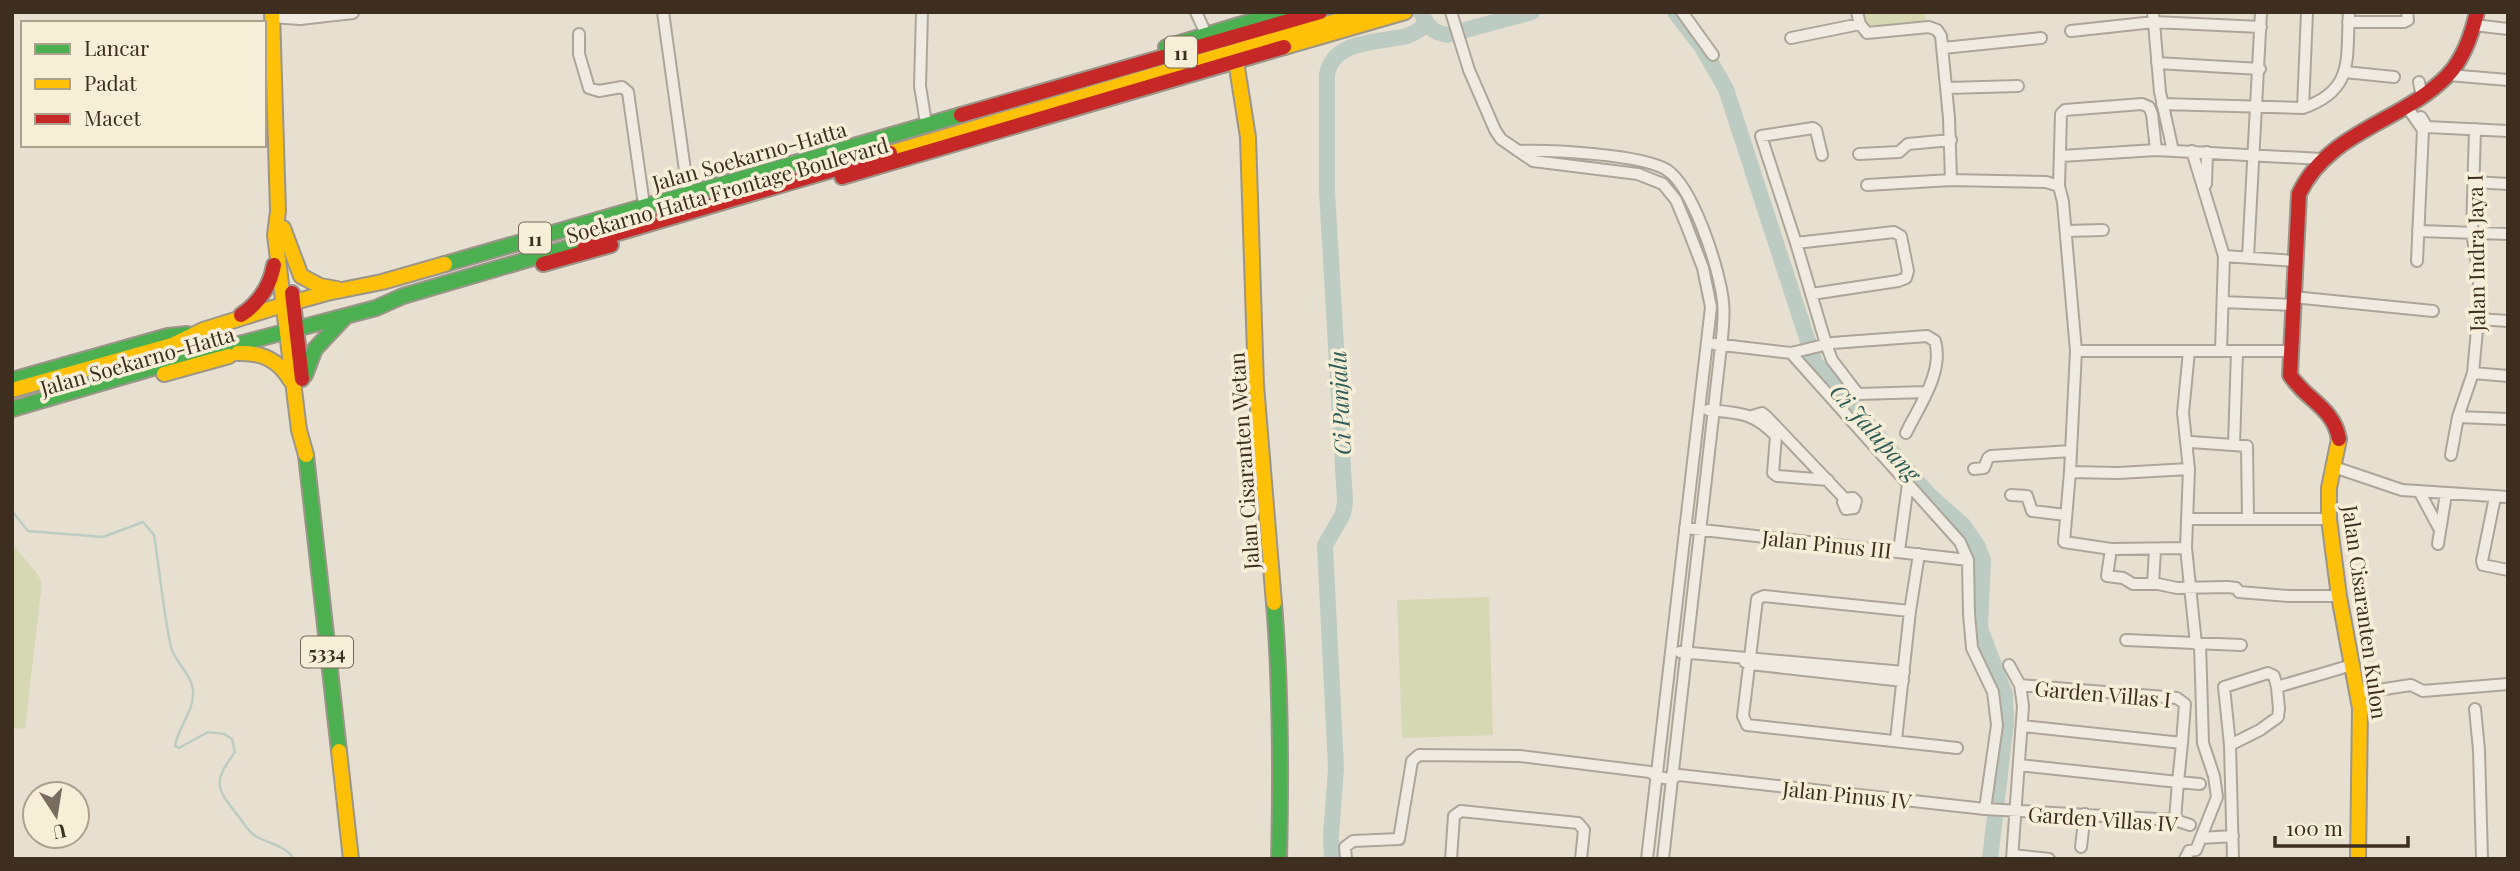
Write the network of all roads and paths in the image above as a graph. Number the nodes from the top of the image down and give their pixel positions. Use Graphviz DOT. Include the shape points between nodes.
graph roads {
  1 [pos="663,12"];
  2 [pos="922,12"];
  3 [pos="1196,12"];
  4 [pos="1282,12"];
  5 [pos="1320,12"];
  6 [pos="1367,12"];
  7 [pos="1682,12"];
  8 [pos="1857,12"];
  9 [pos="2222,12"];
  10 [pos="2261,12"];
  11 [pos="2307,12"];
  12 [pos="2407,12"];
  13 [pos="354,13"];
  14 [pos="1404,13"];
  15 [pos="272,15"];
  16 [pos="1452,15"];
  17 [pos="2154,17"];
  18 [pos="2349,17"];
  19 [pos="2393,17"];
  20 [pos="2476,19"];
  21 [pos="1860,24"];
  22 [pos="2221,25"];
  23 [pos="2261,27"];
  24 [pos="2508,29"];
  25 [pos="2071,31"];
  26 [pos="579,34"];
  27 [pos="1206,34"];
  28 [pos="1791,38"];
  29 [pos="2041,38"];
  30 [pos="1942,48"];
  31 [pos="1713,55"];
  32 [pos="1237,61"];
  33 [pos="2157,63"];
  34 [pos="2260,69"];
  35 [pos="2345,72"];
  36 [pos="2448,75"];
  37 [pos="2394,77"];
  38 [pos="1062,78"];
  39 [pos="2508,80"];
  40 [pos="2419,82"];
  41 [pos="1133,83"];
  42 [pos="1157,85"];
  43 [pos="2018,86"];
  44 [pos="1947,88"];
  45 [pos="1043,92"];
  46 [pos="2414,102"];
  47 [pos="2162,104"];
  48 [pos="2257,107"];
  49 [pos="2303,108"];
  50 [pos="921,122"];
  51 [pos="2475,129"];
  52 [pos="2508,131"];
  53 [pos="884,137"];
  54 [pos="1951,140"];
  55 [pos="927,148"];
  56 [pos="2156,150"];
  57 [pos="2173,151"];
  58 [pos="2192,151"];
  59 [pos="2207,152"];
  60 [pos="1859,154"];
  61 [pos="2253,154"];
  62 [pos="1822,155"];
  63 [pos="886,156"];
  64 [pos="1534,156"];
  65 [pos="2060,156"];
  66 [pos="2322,159"];
  67 [pos="712,178"];
  68 [pos="1951,180"];
  69 [pos="729,183"];
  70 [pos="2474,183"];
  71 [pos="2508,184"];
  72 [pos="687,185"];
  73 [pos="1867,185"];
  74 [pos="2059,186"];
  75 [pos="2206,194"];
  76 [pos="643,198"];
  77 [pos="737,199"];
  78 [pos="724,211"];
  79 [pos="2103,230"];
  80 [pos="2418,230"];
  81 [pos="279,231"];
  82 [pos="2066,231"];
  83 [pos="2472,232"];
  84 [pos="2508,234"];
  85 [pos="1796,243"];
  86 [pos="2224,256"];
  87 [pos="2248,257"];
  88 [pos="2294,261"];
  89 [pos="2417,261"];
  90 [pos="340,289"];
  91 [pos="1812,294"];
  92 [pos="2293,301"];
  93 [pos="2223,302"];
  94 [pos="288,303"];
  95 [pos="376,308"];
  96 [pos="2433,311"];
  97 [pos="346,316"];
  98 [pos="2478,319"];
  99 [pos="233,320"];
  100 [pos="2508,321"];
  101 [pos="292,331"];
  102 [pos="189,334"];
  103 [pos="271,336"];
  104 [pos="1707,343"];
  105 [pos="1825,344"];
  106 [pos="1721,345"];
  107 [pos="2076,351"];
  108 [pos="2189,351"];
  109 [pos="2221,351"];
  110 [pos="2237,351"];
  111 [pos="2290,351"];
  112 [pos="1796,352"];
  113 [pos="238,354"];
  114 [pos="2473,373"];
  115 [pos="2508,376"];
  116 [pos="12,380"];
  117 [pos="12,390"];
  118 [pos="299,391"];
  119 [pos="1926,392"];
  120 [pos="47,408"];
  121 [pos="1699,408"];
  122 [pos="12,409"];
  123 [pos="1714,410"];
  124 [pos="1752,416"];
  125 [pos="2458,417"];
  126 [pos="12,418"];
  127 [pos="2508,419"];
  128 [pos="1906,433"];
  129 [pos="2195,442"];
  130 [pos="2234,445"];
  131 [pos="2071,451"];
  132 [pos="2451,455"];
  133 [pos="2334,467"];
  134 [pos="1974,469"];
  135 [pos="2189,469"];
  136 [pos="2070,471"];
  137 [pos="1828,480"];
  138 [pos="1908,484"];
  139 [pos="2419,491"];
  140 [pos="2446,494"];
  141 [pos="2011,495"];
  142 [pos="2495,497"];
  143 [pos="2508,497"];
  144 [pos="1845,499"];
  145 [pos="2066,515"];
  146 [pos="2248,518"];
  147 [pos="2188,519"];
  148 [pos="2329,519"];
  149 [pos="1685,528"];
  150 [pos="1701,530"];
  151 [pos="2440,530"];
  152 [pos="2438,544"];
  153 [pos="2186,548"];
  154 [pos="2111,549"];
  155 [pos="2155,550"];
  156 [pos="1899,551"];
  157 [pos="1919,554"];
  158 [pos="1968,560"];
  159 [pos="2508,570"];
  160 [pos="2153,584"];
  161 [pos="2189,587"];
  162 [pos="2339,596"];
  163 [pos="1910,611"];
  164 [pos="2126,640"];
  165 [pos="2198,644"];
  166 [pos="2241,646"];
  167 [pos="1670,650"];
  168 [pos="1685,652"];
  169 [pos="1747,660"];
  170 [pos="2009,665"];
  171 [pos="2352,665"];
  172 [pos="1903,677"];
  173 [pos="2508,684"];
  174 [pos="2020,685"];
  175 [pos="2277,687"];
  176 [pos="2358,693"];
  177 [pos="2475,709"];
  178 [pos="2023,726"];
  179 [pos="1896,740"];
  180 [pos="2182,743"];
  181 [pos="2230,744"];
  182 [pos="1957,748"];
  183 [pos="2019,765"];
  184 [pos="1655,772"];
  185 [pos="1675,774"];
  186 [pos="2178,782"];
  187 [pos="2200,784"];
  188 [pos="1988,809"];
  189 [pos="2013,811"];
  190 [pos="2085,814"];
  191 [pos="2175,820"];
  192 [pos="2190,825"];
  193 [pos="2233,836"];
  194 [pos="2201,838"];
  195 [pos="2081,847"];
  196 [pos="2013,857"];
  197 [pos="351,859"];
  198 [pos="1279,859"];
  199 [pos="1346,859"];
  200 [pos="1451,859"];
  201 [pos="1581,859"];
  202 [pos="1647,859"];
  203 [pos="1662,859"];
  204 [pos="2049,859"];
  205 [pos="2185,859"];
  206 [pos="2233,859"];
  207 [pos="2357,859"];
  208 [pos="2482,859"];
  1 -- 72 [label="street"];
  2 -- 50 [label="street"];
  3 -- 27 [label="street"];
  4 -- 27 [label="main road, Jalan Soekarno-Hatta"];
  5 -- 45 [label="main road, Jalan Soekarno-Hatta / 11"];
  6 -- 41 [label="main road, Jalan Soekarno-Hatta / 11"];
  7 -- 31 [label="street"];
  8 -- 21 [label="street"];
  9 -- 22 [label="street"];
  10 -- 23 [label="street"];
  11 -- 49 [label="street"];
  12 -- 19 [label="street" via="2407,21"];
  13 -- 15 [label="street" via="300,19"];
  14 -- 32 [label="main road"];
  15 -- 81 [label="main road"];
  16 -- 64 [label="street" via="1495,130 1501,139"];
  17 -- 22 [label="street"];
  17 -- 25 [label="street"];
  17 -- 33 [label="street"];
  18 -- 19 [label="street"];
  18 -- 35 [label="street"];
  20 -- 24 [label="street"];
  20 -- 36 [label="main road, Jalan Cisaranten Kulon"];
  21 -- 28 [label="street"];
  21 -- 30 [label="street" via="1867,33 1875,34 1929,27 1937,30"];
  22 -- 23 [label="street"];
  23 -- 34 [label="street"];
  26 -- 76 [label="street" via="579,54 589,88 622,87 628,92"];
  27 -- 38 [label="main road, Jalan Soekarno-Hatta"];
  29 -- 30 [label="street"];
  30 -- 44 [label="street"];
  32 -- 42 [label="main road"];
  32 -- 198 [label="main road, Jalan Cisaranten Wetan" via="1248,137 1256,385 1279,668"];
  33 -- 34 [label="street"];
  33 -- 47 [label="street"];
  34 -- 48 [label="street"];
  35 -- 37 [label="street"];
  35 -- 49 [label="street" via="2332,94"];
  36 -- 39 [label="street"];
  36 -- 46 [label="main road, Jalan Cisaranten Kulon"];
  38 -- 45 [label="main road"];
  38 -- 50 [label="main road, Jalan Soekarno-Hatta"];
  40 -- 46 [label="street"];
  41 -- 42 [label="main road"];
  41 -- 55 [label="main road, Jalan Soekarno-Hatta / 11"];
  42 -- 55 [label="main road, Jalan Soekarno-Hatta"];
  43 -- 44 [label="street"];
  44 -- 54 [label="street"];
  45 -- 50 [label="main road, Jalan Soekarno-Hatta / 11"];
  46 -- 51 [label="street" via="2427,127"];
  46 -- 66 [label="main road, Jalan Cisaranten Kulon"];
  46 -- 80 [label="street" via="2423,130"];
  47 -- 48 [label="street"];
  47 -- 57 [label="street"];
  48 -- 49 [label="street"];
  48 -- 61 [label="street"];
  50 -- 53 [label="main road, Jalan Soekarno-Hatta / 11"];
  50 -- 55 [label="main road" via="918,138"];
  50 -- 67 [label="main road, Soekarno Hatta Frontage Boulevard"];
  51 -- 52 [label="street"];
  51 -- 70 [label="street, Jalan Indra Jaya I"];
  53 -- 63 [label="main road" via="889,146"];
  53 -- 69 [label="main road, Jalan Soekarno-Hatta / 11"];
  54 -- 60 [label="street" via="1908,144 1899,152"];
  54 -- 68 [label="street"];
  55 -- 63 [label="main road, Jalan Soekarno-Hatta / 11"];
  55 -- 78 [label="main road, Soekarno Hatta Frontage Boulevard"];
  56 -- 57 [label="street"];
  56 -- 65 [label="street"];
  56 -- 65 [label="street" via="2152,114 2142,104 2065,110 2061,114"];
  57 -- 58 [label="street"];
  58 -- 59 [label="street"];
  58 -- 75 [label="street"];
  59 -- 61 [label="street"];
  59 -- 75 [label="street"];
  61 -- 66 [label="street"];
  61 -- 87 [label="street"];
  62 -- 85 [label="street" via="1813,128 1760,136"];
  63 -- 77 [label="main road, Jalan Soekarno-Hatta / 11"];
  64 -- 104 [label="street" via="1638,174 1663,184 1676,200 1703,268 1711,307"];
  64 -- 106 [label="street" via="1638,159 1667,170 1685,190 1713,259 1723,302"];
  65 -- 74 [label="street"];
  66 -- 88 [label="main road, Jalan Cisaranten Kulon" via="2301,183"];
  67 -- 69 [label="main road"];
  67 -- 72 [label="main road, Soekarno Hatta Frontage Boulevard"];
  68 -- 73 [label="street"];
  68 -- 74 [label="street"];
  69 -- 90 [label="main road, Jalan Soekarno-Hatta / 11" via="382,282"];
  70 -- 71 [label="street"];
  70 -- 83 [label="street, Jalan Indra Jaya I"];
  72 -- 76 [label="main road, Soekarno Hatta Frontage Boulevard"];
  74 -- 82 [label="street"];
  75 -- 86 [label="street"];
  76 -- 90 [label="main road, Soekarno Hatta Frontage Boulevard"];
  77 -- 78 [label="main road"];
  77 -- 95 [label="main road, Jalan Soekarno-Hatta / 11" via="402,296"];
  78 -- 95 [label="main road, Soekarno Hatta Frontage Boulevard" via="420,300"];
  79 -- 82 [label="street"];
  80 -- 83 [label="street"];
  80 -- 89 [label="street"];
  81 -- 90 [label="main road" via="290,244 302,278 316,286"];
  81 -- 94 [label="main road"];
  81 -- 99 [label="main road" via="270,284 255,304"];
  82 -- 107 [label="street"];
  83 -- 84 [label="street"];
  83 -- 98 [label="street, Jalan Indra Jaya I" via="2479,278"];
  85 -- 91 [label="street"];
  85 -- 91 [label="street" via="1894,232 1901,236 1906,278"];
  86 -- 87 [label="street"];
  86 -- 93 [label="street"];
  87 -- 88 [label="street"];
  88 -- 92 [label="main road, Jalan Cisaranten Kulon"];
  90 -- 94 [label="main road, Jalan Soekarno-Hatta / 11"];
  91 -- 105 [label="street"];
  92 -- 93 [label="street"];
  92 -- 96 [label="street"];
  92 -- 111 [label="main road, Jalan Cisaranten Kulon"];
  93 -- 109 [label="street"];
  94 -- 99 [label="main road, Jalan Soekarno-Hatta / 11"];
  94 -- 101 [label="main road"];
  95 -- 97 [label="main road, Jalan Soekarno-Hatta / 11"];
  97 -- 101 [label="main road, Jalan Soekarno-Hatta / 11"];
  97 -- 118 [label="main road" via="314,349"];
  98 -- 100 [label="street"];
  98 -- 114 [label="street, Jalan Indra Jaya I"];
  99 -- 102 [label="main road, Jalan Soekarno-Hatta / 11"];
  101 -- 103 [label="main road, Jalan Soekarno-Hatta / 11"];
  101 -- 118 [label="main road, 5334"];
  102 -- 116 [label="main road, Jalan Soekarno-Hatta"];
  102 -- 117 [label="main road, Jalan Soekarno-Hatta / 11" via="172,345"];
  103 -- 113 [label="main road, Jalan Soekarno-Hatta"];
  103 -- 122 [label="main road, Jalan Soekarno-Hatta / 11"];
  104 -- 106 [label="street"];
  104 -- 121 [label="street"];
  105 -- 112 [label="street"];
  105 -- 119 [label="street" via="1858,394"];
  105 -- 119 [label="street" via="1927,336 1937,349 1935,371"];
  106 -- 112 [label="street"];
  106 -- 123 [label="street"];
  107 -- 108 [label="street"];
  107 -- 131 [label="street"];
  108 -- 109 [label="street"];
  108 -- 135 [label="street" via="2183,399"];
  109 -- 110 [label="street"];
  110 -- 111 [label="street"];
  110 -- 130 [label="street"];
  111 -- 133 [label="main road, Jalan Cisaranten Kulon" via="2293,382 2334,421 2339,438"];
  112 -- 138 [label="street"];
  113 -- 118 [label="main road" via="253,352 274,360"];
  113 -- 120 [label="main road, Jalan Soekarno-Hatta"];
  114 -- 115 [label="street"];
  114 -- 125 [label="street, Jalan Indra Jaya I"];
  118 -- 197 [label="main road, 5334" via="308,430 305,445"];
  119 -- 128 [label="street"];
  120 -- 122 [label="main road"];
  120 -- 126 [label="main road, Jalan Soekarno-Hatta"];
  121 -- 123 [label="street"];
  121 -- 149 [label="street"];
  123 -- 124 [label="street"];
  123 -- 150 [label="street"];
  124 -- 137 [label="street" via="1766,416"];
  124 -- 137 [label="street" via="1776,436 1773,473"];
  125 -- 127 [label="street"];
  125 -- 132 [label="street, Jalan Indra Jaya I"];
  129 -- 130 [label="street"];
  130 -- 146 [label="street" via="2248,448"];
  131 -- 134 [label="street" via="1991,456 1984,468"];
  131 -- 136 [label="street"];
  133 -- 139 [label="street" via="2388,486"];
  133 -- 148 [label="main road, Jalan Cisaranten Kulon"];
  135 -- 136 [label="street"];
  135 -- 147 [label="street"];
  136 -- 145 [label="street"];
  137 -- 144 [label="street"];
  138 -- 156 [label="street"];
  138 -- 158 [label="street" via="1960,542"];
  139 -- 140 [label="street"];
  139 -- 151 [label="street"];
  140 -- 142 [label="street"];
  140 -- 151 [label="street"];
  141 -- 145 [label="street" via="2027,496 2032,511"];
  142 -- 143 [label="street"];
  142 -- 159 [label="street" via="2482,561"];
  145 -- 154 [label="street" via="2064,542"];
  146 -- 147 [label="street"];
  146 -- 148 [label="street"];
  147 -- 153 [label="street"];
  148 -- 162 [label="main road, Jalan Cisaranten Kulon"];
  149 -- 150 [label="street, Jalan Pinus III"];
  149 -- 167 [label="street"];
  150 -- 156 [label="street, Jalan Pinus III"];
  150 -- 168 [label="street"];
  151 -- 152 [label="street"];
  153 -- 155 [label="street"];
  153 -- 161 [label="street"];
  154 -- 155 [label="street"];
  154 -- 160 [label="street" via="2107,576"];
  155 -- 160 [label="street"];
  156 -- 157 [label="street, Jalan Pinus III"];
  157 -- 158 [label="street, Jalan Pinus III"];
  157 -- 163 [label="street"];
  158 -- 188 [label="street" via="1972,648 1993,692 1997,725"];
  160 -- 161 [label="street"];
  161 -- 162 [label="street"];
  161 -- 165 [label="street"];
  162 -- 171 [label="main road, Jalan Cisaranten Kulon"];
  163 -- 169 [label="street" via="1759,597"];
  163 -- 172 [label="street"];
  164 -- 165 [label="street"];
  165 -- 166 [label="street"];
  165 -- 194 [label="street" via="2203,743 2217,797"];
  167 -- 168 [label="street"];
  167 -- 184 [label="street"];
  168 -- 169 [label="street"];
  168 -- 185 [label="street"];
  169 -- 172 [label="street"];
  169 -- 179 [label="street" via="1743,716 1747,725"];
  170 -- 174 [label="street"];
  171 -- 175 [label="street"];
  171 -- 176 [label="main road, Jalan Cisaranten Kulon"];
  172 -- 179 [label="street"];
  173 -- 176 [label="street" via="2423,691 2411,685"];
  174 -- 178 [label="street"];
  174 -- 180 [label="street, Garden Villas I" via="2177,698 2185,704"];
  175 -- 181 [label="street" via="2278,717"];
  175 -- 181 [label="street" via="2274,676 2268,674 2224,687"];
  176 -- 207 [label="main road, Jalan Cisaranten Kulon"];
  177 -- 208 [label="street"];
  178 -- 180 [label="street"];
  178 -- 183 [label="street"];
  179 -- 182 [label="street"];
  180 -- 186 [label="street"];
  181 -- 193 [label="street"];
  183 -- 186 [label="street"];
  183 -- 189 [label="street"];
  184 -- 185 [label="street, Jalan Pinus IV"];
  184 -- 199 [label="street, Jalan Pinus IV" via="1520,756 1419,755 1412,761 1399,839 1353,841 1345,847"];
  184 -- 202 [label="street"];
  185 -- 188 [label="street, Jalan Pinus IV"];
  185 -- 203 [label="street"];
  186 -- 187 [label="street"];
  186 -- 191 [label="street"];
  188 -- 189 [label="street, Jalan Pinus IV"];
  189 -- 190 [label="street, Garden Villas IV"];
  189 -- 196 [label="street"];
  190 -- 191 [label="street, Garden Villas IV"];
  190 -- 195 [label="street"];
  191 -- 192 [label="street, Garden Villas IV"];
  193 -- 194 [label="street"];
  193 -- 206 [label="street"];
  194 -- 205 [label="street"];
  196 -- 204 [label="street"];
  200 -- 201 [label="street" via="1454,816 1461,811 1578,823 1584,830"];
}
